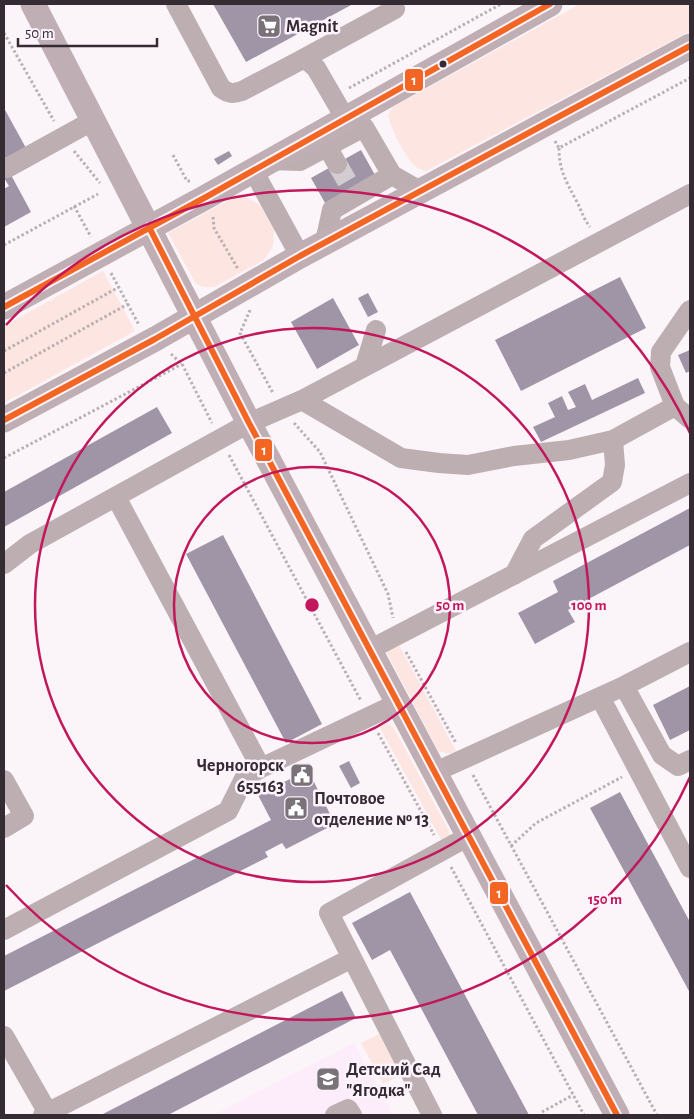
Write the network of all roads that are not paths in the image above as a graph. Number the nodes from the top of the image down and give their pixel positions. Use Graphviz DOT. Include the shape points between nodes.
graph roads {
  1 [pos="176,4"];
  2 [pos="550,4"];
  3 [pos="36,5"];
  4 [pos="395,9"];
  5 [pos="690,46"];
  6 [pos="301,60"];
  7 [pos="94,120"];
  8 [pos="354,123"];
  9 [pos="262,165"];
  10 [pos="7,168"];
  11 [pos="392,175"];
  12 [pos="420,191"];
  13 [pos="690,194"];
  14 [pos="149,227"];
  15 [pos="325,242"];
  16 [pos="300,256"];
  17 [pos="4,308"];
  18 [pos="690,310"];
  19 [pos="194,316"];
  20 [pos="376,330"];
  21 [pos="365,366"];
  22 [pos="302,400"];
  23 [pos="675,406"];
  24 [pos="690,419"];
  25 [pos="4,420"];
  26 [pos="249,423"];
  27 [pos="612,440"];
  28 [pos="690,483"];
  29 [pos="116,496"];
  30 [pos="4,564"];
  31 [pos="514,575"];
  32 [pos="369,650"];
  33 [pos="690,652"];
  34 [pos="624,686"];
  35 [pos="600,697"];
  36 [pos="398,703"];
  37 [pos="690,760"];
  38 [pos="261,768"];
  39 [pos="435,772"];
  40 [pos="4,780"];
  41 [pos="4,828"];
  42 [pos="469,836"];
  43 [pos="690,868"];
  44 [pos="4,930"];
  45 [pos="352,958"];
  46 [pos="4,1036"];
  47 [pos="46,1114"];
  48 [pos="335,1115"];
  49 [pos="352,1115"];
  50 [pos="432,1115"];
  51 [pos="617,1115"];
  1 -- 6 [label="lane" via="221,88 228,93 242,91"];
  2 -- 8 [label="main road"];
  3 -- 7 [label="main road"];
  4 -- 6 [label="lane"];
  5 -- 12 [label="main road"];
  6 -- 8 [label="lane" via="307,60 316,68"];
  7 -- 10 [label="lane"];
  7 -- 14 [label="main road"];
  8 -- 9 [label="main road"];
  8 -- 9 [label="lane" via="332,155"];
  8 -- 11 [label="lane"];
  9 -- 14 [label="main road"];
  9 -- 16 [label="lane"];
  11 -- 12 [label="lane"];
  11 -- 15 [label="lane" via="353,192 332,210"];
  12 -- 15 [label="main road"];
  13 -- 21 [label="lane"];
  14 -- 17 [label="main road"];
  14 -- 19 [label="main road"];
  15 -- 16 [label="main road"];
  16 -- 19 [label="main road"];
  18 -- 23 [label="lane" via="661,352 660,367"];
  19 -- 25 [label="main road"];
  19 -- 26 [label="main road"];
  20 -- 21 [label="lane"];
  21 -- 22 [label="lane"];
  22 -- 26 [label="lane"];
  22 -- 27 [label="lane" via="401,458 429,462 468,464 569,450"];
  23 -- 24 [label="lane"];
  23 -- 27 [label="lane"];
  26 -- 29 [label="lane"];
  26 -- 32 [label="main road"];
  27 -- 31 [label="lane" via="612,482 533,539"];
  28 -- 31 [label="lane"];
  29 -- 30 [label="lane" via="30,544"];
  29 -- 38 [label="lane"];
  31 -- 32 [label="lane"];
  32 -- 36 [label="main road"];
  33 -- 34 [label="lane"];
  34 -- 35 [label="lane"];
  34 -- 37 [label="lane" via="662,755 678,766"];
  35 -- 39 [label="lane"];
  35 -- 43 [label="lane"];
  36 -- 38 [label="lane"];
  36 -- 39 [label="main road"];
  38 -- 44 [label="lane" via="245,777 228,811"];
  39 -- 42 [label="main road"];
  40 -- 41 [label="lane" via="24,816"];
  42 -- 45 [label="lane" via="329,914"];
  42 -- 51 [label="main road"];
  45 -- 47 [label="lane"];
  45 -- 50 [label="lane"];
  46 -- 47 [label="lane"];
  48 -- 49 [label="lane" via="348,1109"];
}
